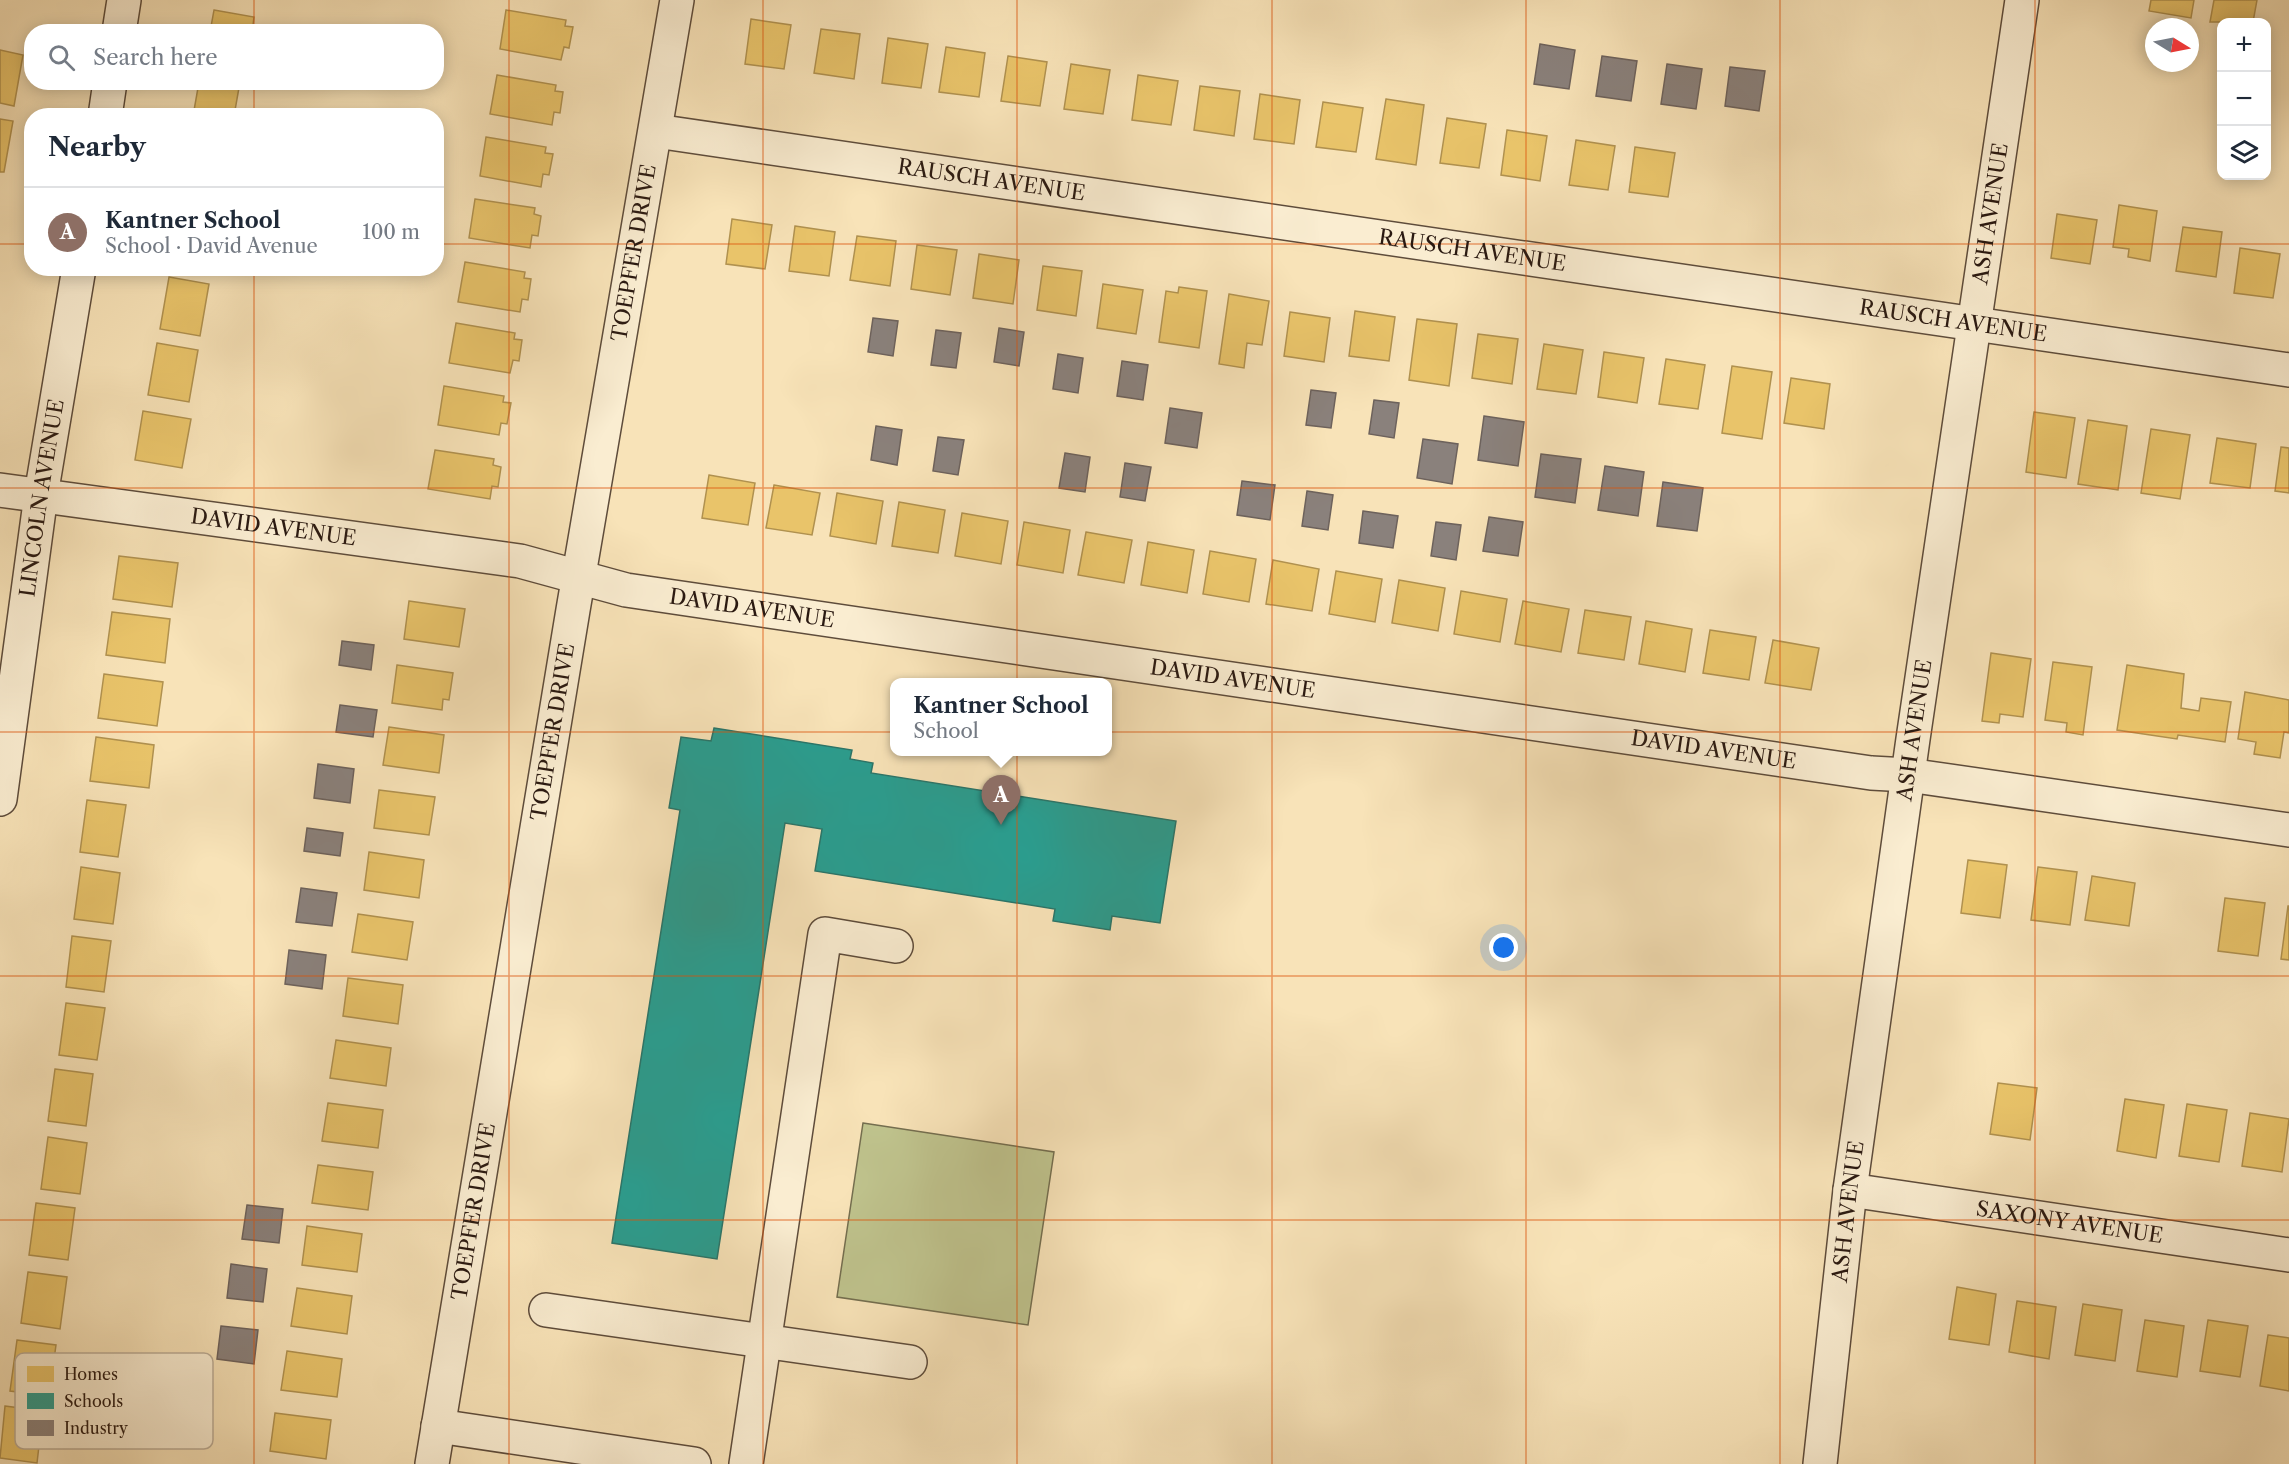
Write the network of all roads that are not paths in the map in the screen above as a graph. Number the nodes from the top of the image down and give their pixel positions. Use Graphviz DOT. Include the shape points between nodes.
graph roads {
  1 [pos="124,0"];
  2 [pos="677,0"];
  3 [pos="2022,0"];
  4 [pos="120,24"];
  5 [pos="109,90"];
  6 [pos="106,108"];
  7 [pos="656,131"];
  8 [pos="78,276"];
  9 [pos="1976,323"];
  10 [pos="2289,370"];
  11 [pos="0,490"];
  12 [pos="41,495"];
  13 [pos="578,579"];
  14 [pos="1908,775"];
  15 [pos="0,799"];
  16 [pos="2289,830"];
  17 [pos="896,946"];
  18 [pos="1850,1190"];
  19 [pos="2289,1255"];
  20 [pos="546,1310"];
  21 [pos="765,1340"];
  22 [pos="910,1362"];
  23 [pos="438,1426"];
  24 [pos="432,1464"];
  25 [pos="694,1464"];
  26 [pos="747,1464"];
  27 [pos="1820,1464"];
  1 -- 4 [label="street"];
  2 -- 7 [label="street, TOEPFER DRIVE"];
  3 -- 9 [label="street, ASH AVENUE"];
  5 -- 6 [label="street"];
  7 -- 9 [label="street, RAUSCH AVENUE"];
  7 -- 13 [label="street, TOEPFER DRIVE"];
  8 -- 12 [label="street, LINCOLN AVENUE"];
  9 -- 10 [label="street, RAUSCH AVENUE"];
  9 -- 14 [label="street, ASH AVENUE"];
  11 -- 12 [label="street, DAVID AVENUE"];
  12 -- 13 [label="street, DAVID AVENUE" via="520,561"];
  12 -- 15 [label="street, LINCOLN AVENUE"];
  13 -- 14 [label="street, DAVID AVENUE" via="1836,768"];
  13 -- 23 [label="street, TOEPFER DRIVE"];
  14 -- 16 [label="street, DAVID AVENUE"];
  14 -- 18 [label="street, ASH AVENUE"];
  17 -- 21 [label="street" via="825,934"];
  18 -- 19 [label="street, SAXONY AVENUE"];
  18 -- 27 [label="street, ASH AVENUE"];
  20 -- 21 [label="street"];
  21 -- 22 [label="street"];
  21 -- 26 [label="street"];
  23 -- 24 [label="street, TOEPFER DRIVE"];
  23 -- 25 [label="street"];
}
